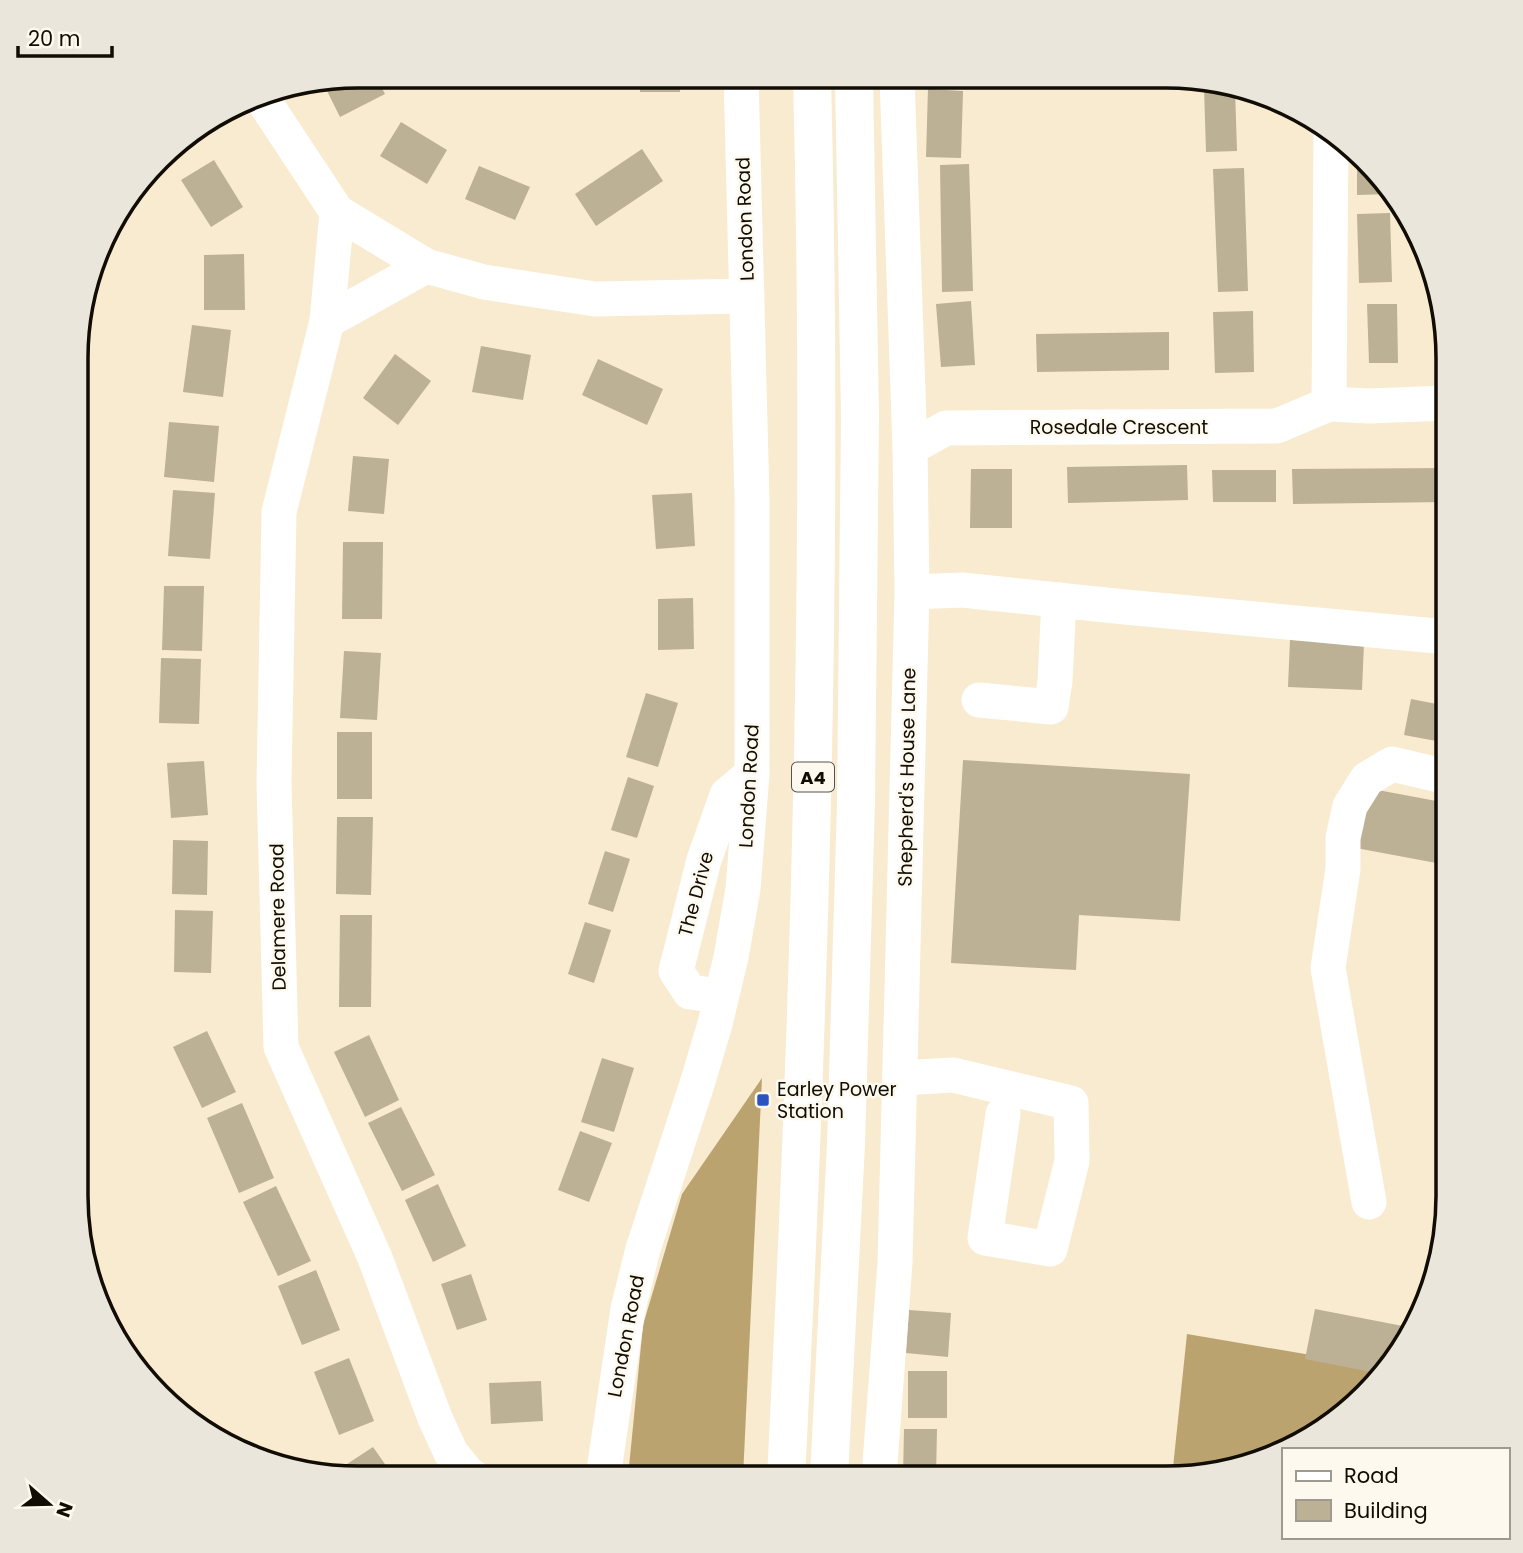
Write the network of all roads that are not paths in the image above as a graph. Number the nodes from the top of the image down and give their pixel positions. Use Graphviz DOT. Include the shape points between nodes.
graph roads {
  1 [pos="741,88"];
  2 [pos="812,88"];
  3 [pos="854,88"];
  4 [pos="897,88"];
  5 [pos="266,103"];
  6 [pos="1331,144"];
  7 [pos="337,212"];
  8 [pos="426,266"];
  9 [pos="747,296"];
  10 [pos="327,321"];
  11 [pos="1436,403"];
  12 [pos="1329,404"];
  13 [pos="910,447"];
  14 [pos="912,592"];
  15 [pos="1059,600"];
  16 [pos="1436,636"];
  17 [pos="979,700"];
  18 [pos="752,774"];
  19 [pos="1436,774"];
  20 [pos="721,996"];
  21 [pos="900,1078"];
  22 [pos="1003,1114"];
  23 [pos="1369,1202"];
  24 [pos="462,1466"];
  25 [pos="597,1466"];
  26 [pos="787,1466"];
  27 [pos="830,1466"];
  28 [pos="879,1466"];
  1 -- 9 [label="street, London Road"];
  2 -- 26 [label="main road, A4" via="816,636 802,1156"];
  3 -- 27 [label="main road, A4" via="860,416 856,803 846,1144"];
  4 -- 13 [label="street, Shepherd's House Lane"];
  5 -- 7 [label="street"];
  6 -- 12 [label="street"];
  7 -- 8 [label="street"];
  7 -- 10 [label="street, Delamere Road"];
  8 -- 9 [label="street" via="484,282 595,299"];
  8 -- 10 [label="street"];
  9 -- 18 [label="street, London Road"];
  10 -- 24 [label="street, Delamere Road" via="279,512 274,783 281,1047 375,1258 435,1418"];
  11 -- 12 [label="street, Rosedale Crescent"];
  12 -- 13 [label="street, Rosedale Crescent" via="1278,426 946,428"];
  13 -- 14 [label="street, Shepherd's House Lane"];
  14 -- 15 [label="street" via="962,590"];
  14 -- 21 [label="street, Shepherd's House Lane"];
  15 -- 16 [label="street"];
  15 -- 17 [label="street" via="1051,707"];
  18 -- 20 [label="street, London Road" via="743,889"];
  18 -- 20 [label="street, The Drive" via="727,795 704,860 676,971 690,992"];
  19 -- 23 [label="street" via="1392,764 1367,779 1350,806 1343,838 1343,869 1328,968"];
  20 -- 25 [label="street, London Road" via="643,1249"];
  21 -- 22 [label="street" via="953,1075 1071,1103 1072,1161 1050,1249 985,1238"];
  21 -- 28 [label="street, Shepherd's House Lane" via="895,1263"];
}
